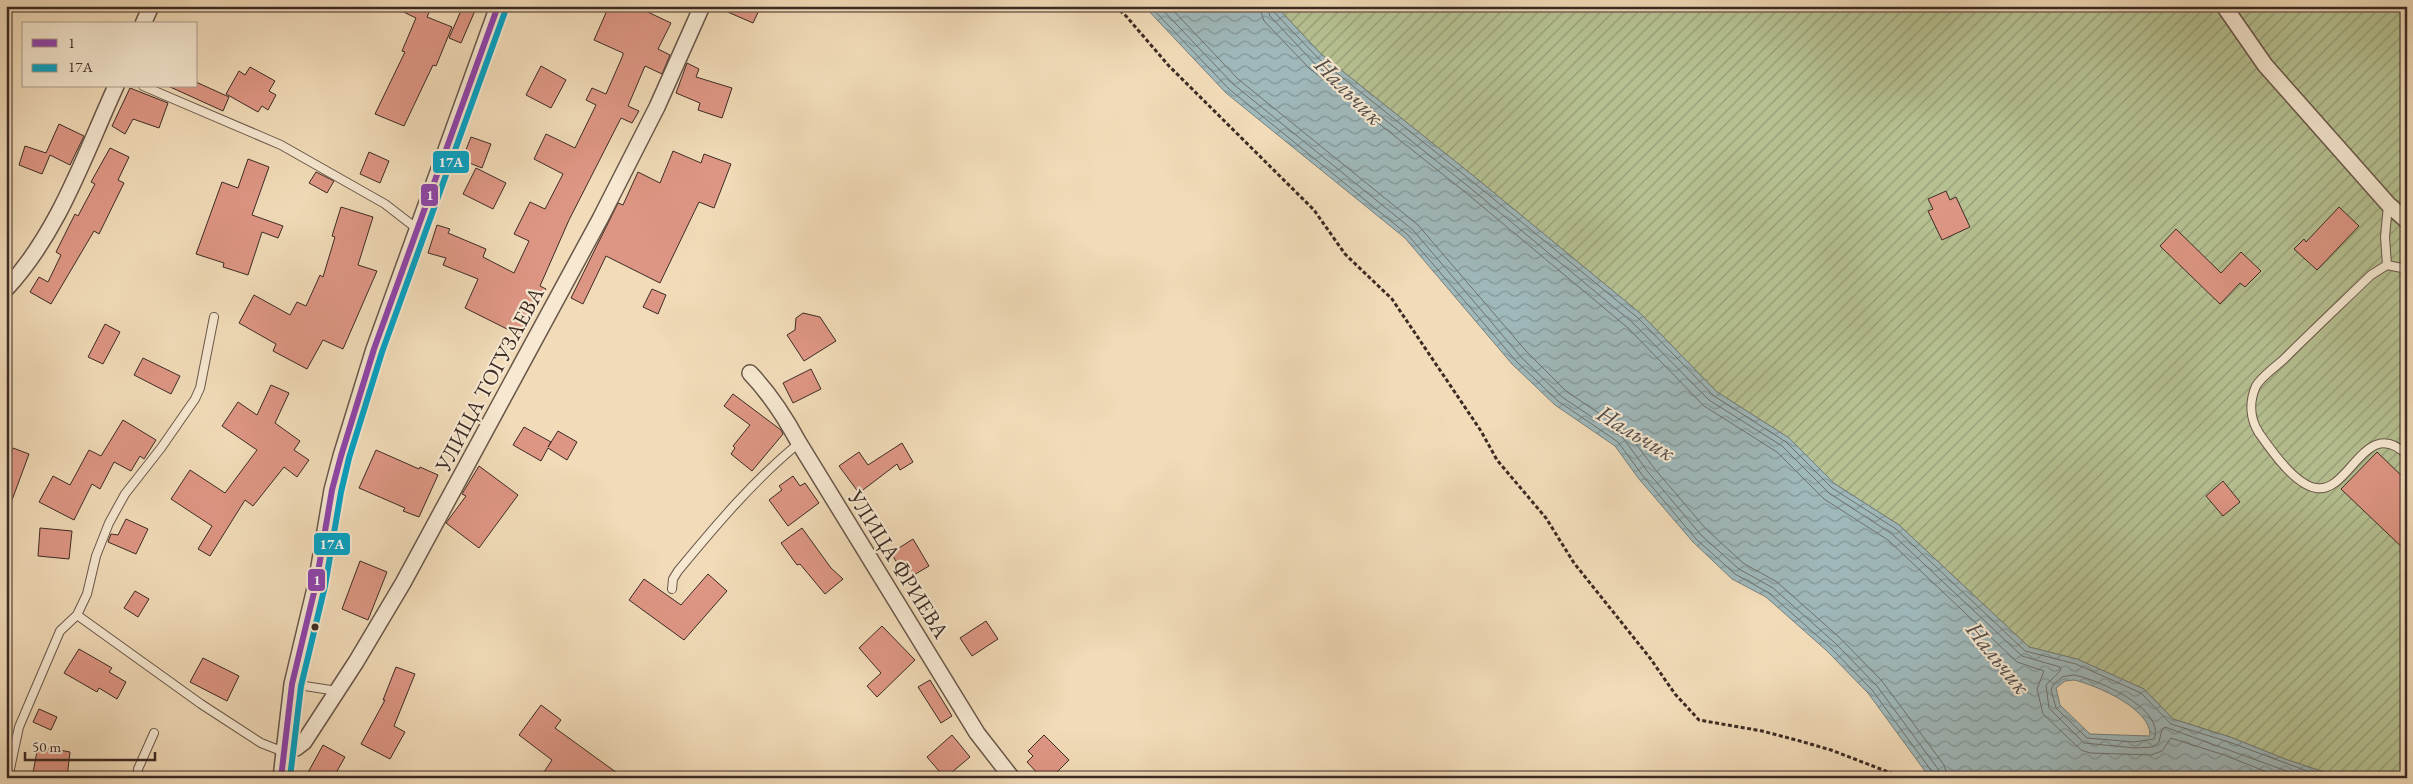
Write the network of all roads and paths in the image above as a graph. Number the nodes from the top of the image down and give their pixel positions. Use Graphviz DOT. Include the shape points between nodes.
graph roads {
  1 [pos="151,6"];
  2 [pos="498,6"];
  3 [pos="702,6"];
  4 [pos="1115,6"];
  5 [pos="2224,6"];
  6 [pos="145,22"];
  7 [pos="115,88"];
  8 [pos="148,88"];
  9 [pos="2388,204"];
  10 [pos="2407,221"];
  11 [pos="416,228"];
  12 [pos="2387,265"];
  13 [pos="2407,269"];
  14 [pos="6,289"];
  15 [pos="214,317"];
  16 [pos="750,373"];
  17 [pos="799,443"];
  18 [pos="2407,455"];
  19 [pos="672,589"];
  20 [pos="76,615"];
  21 [pos="292,684"];
  22 [pos="337,691"];
  23 [pos="154,733"];
  24 [pos="284,752"];
  25 [pos="8,778"];
  26 [pos="140,778"];
  27 [pos="280,778"];
  28 [pos="1012,778"];
  29 [pos="1904,778"];
  1 -- 6 [label="street"];
  2 -- 11 [label="street"];
  3 -- 22 [label="street, УЛИЦА ТОГУЗАЕВА" via="657,107 600,219 403,583"];
  4 -- 29 [label="path" via="1169,66 1314,210 1345,254 1392,299 1497,460 1546,518 1574,563 1675,694 1699,720 1800,740"];
  5 -- 9 [label="street" via="2265,65"];
  7 -- 14 [label="street" via="54,222 27,267"];
  8 -- 11 [label="lane" via="281,145 385,204"];
  9 -- 10 [label="street"];
  9 -- 12 [label="lane"];
  11 -- 21 [label="street" via="341,456"];
  12 -- 13 [label="lane"];
  12 -- 18 [label="lane" via="2371,275 2257,385 2251,415 2272,452 2303,483 2317,489 2333,483 2368,449 2382,444 2399,447"];
  15 -- 20 [label="lane" via="198,393 121,502 96,556 86,594"];
  16 -- 17 [label="street, УЛИЦА ФРИЕВА" via="770,394"];
  17 -- 19 [label="lane" via="759,478 731,509 678,571"];
  17 -- 28 [label="street, УЛИЦА ФРИЕВА" via="977,733"];
  20 -- 24 [label="lane" via="214,713"];
  20 -- 25 [label="lane" via="60,631 50,652 14,741"];
  21 -- 22 [label="lane"];
  21 -- 24 [label="street"];
  22 -- 24 [label="street, УЛИЦА ТОГУЗАЕВА" via="304,742"];
  23 -- 26 [label="lane" via="138,769"];
  24 -- 27 [label="street"];
}
